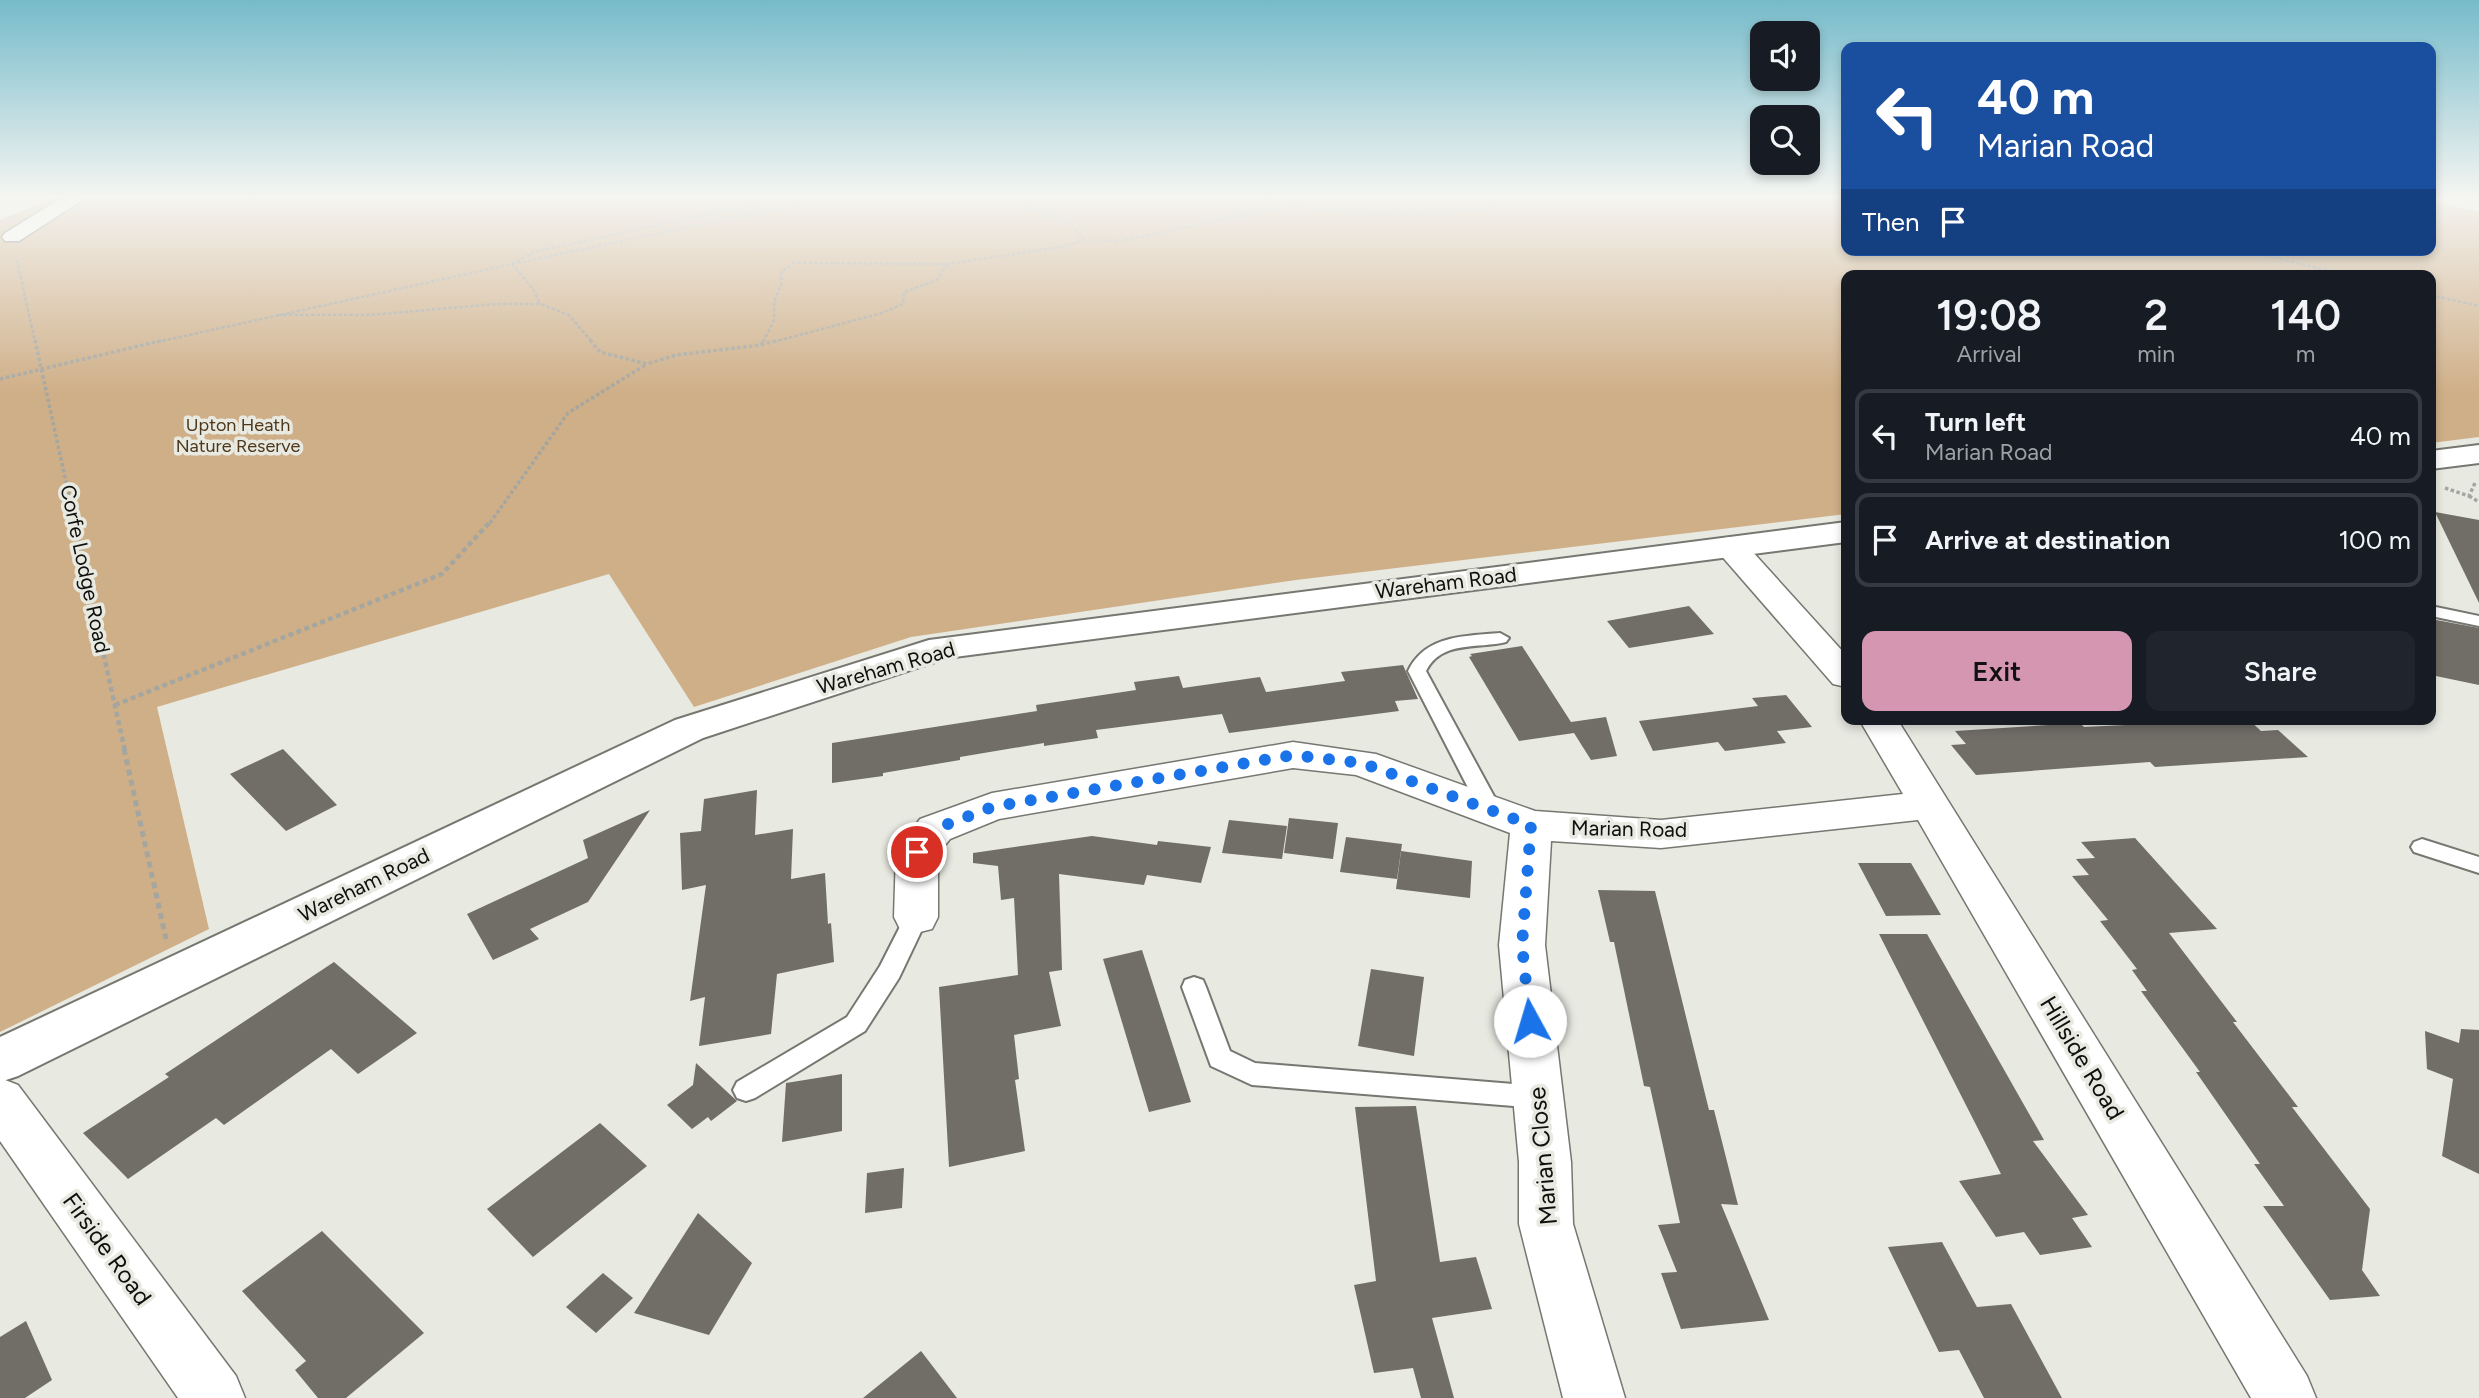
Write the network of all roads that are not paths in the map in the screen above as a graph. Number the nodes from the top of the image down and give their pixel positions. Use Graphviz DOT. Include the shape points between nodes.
graph roads {
  1 [pos="2479,454"];
  2 [pos="2436,459"];
  3 [pos="1841,532"];
  4 [pos="1730,546"];
  5 [pos="2436,612"];
  6 [pos="2479,621"];
  7 [pos="1500,638"];
  8 [pos="1841,671"];
  9 [pos="1882,725"];
  10 [pos="1931,805"];
  11 [pos="1511,818"];
  12 [pos="2422,847"];
  13 [pos="2479,865"];
  14 [pos="916,917"];
  15 [pos="1195,987"];
  16 [pos="0,1061"];
  17 [pos="746,1090"];
  18 [pos="1538,1097"];
  19 [pos="0,1100"];
  20 [pos="214,1398"];
  21 [pos="1594,1398"];
  22 [pos="2285,1398"];
  1 -- 2 [label="street"];
  3 -- 4 [label="street, Wareham Road"];
  4 -- 8 [label="street"];
  4 -- 16 [label="street, Wareham Road" via="942,648 689,730"];
  5 -- 6 [label="lane"];
  7 -- 11 [label="lane" via="1434,648 1421,657 1418,671"];
  9 -- 10 [label="street, Hillside Road"];
  10 -- 11 [label="street, Marian Road" via="1661,834"];
  10 -- 22 [label="street, Hillside Road"];
  11 -- 14 [label="street, Marian Road" via="1362,763 1293,755 992,807 935,829 917,852"];
  11 -- 18 [label="street, Marian Close"];
  12 -- 13 [label="lane"];
  14 -- 17 [label="lane" via="890,971 856,1024"];
  15 -- 18 [label="lane" via="1220,1058 1252,1074"];
  18 -- 21 [label="street, Marian Close" via="1546,1224"];
  19 -- 20 [label="street, Firside Road"];
}
